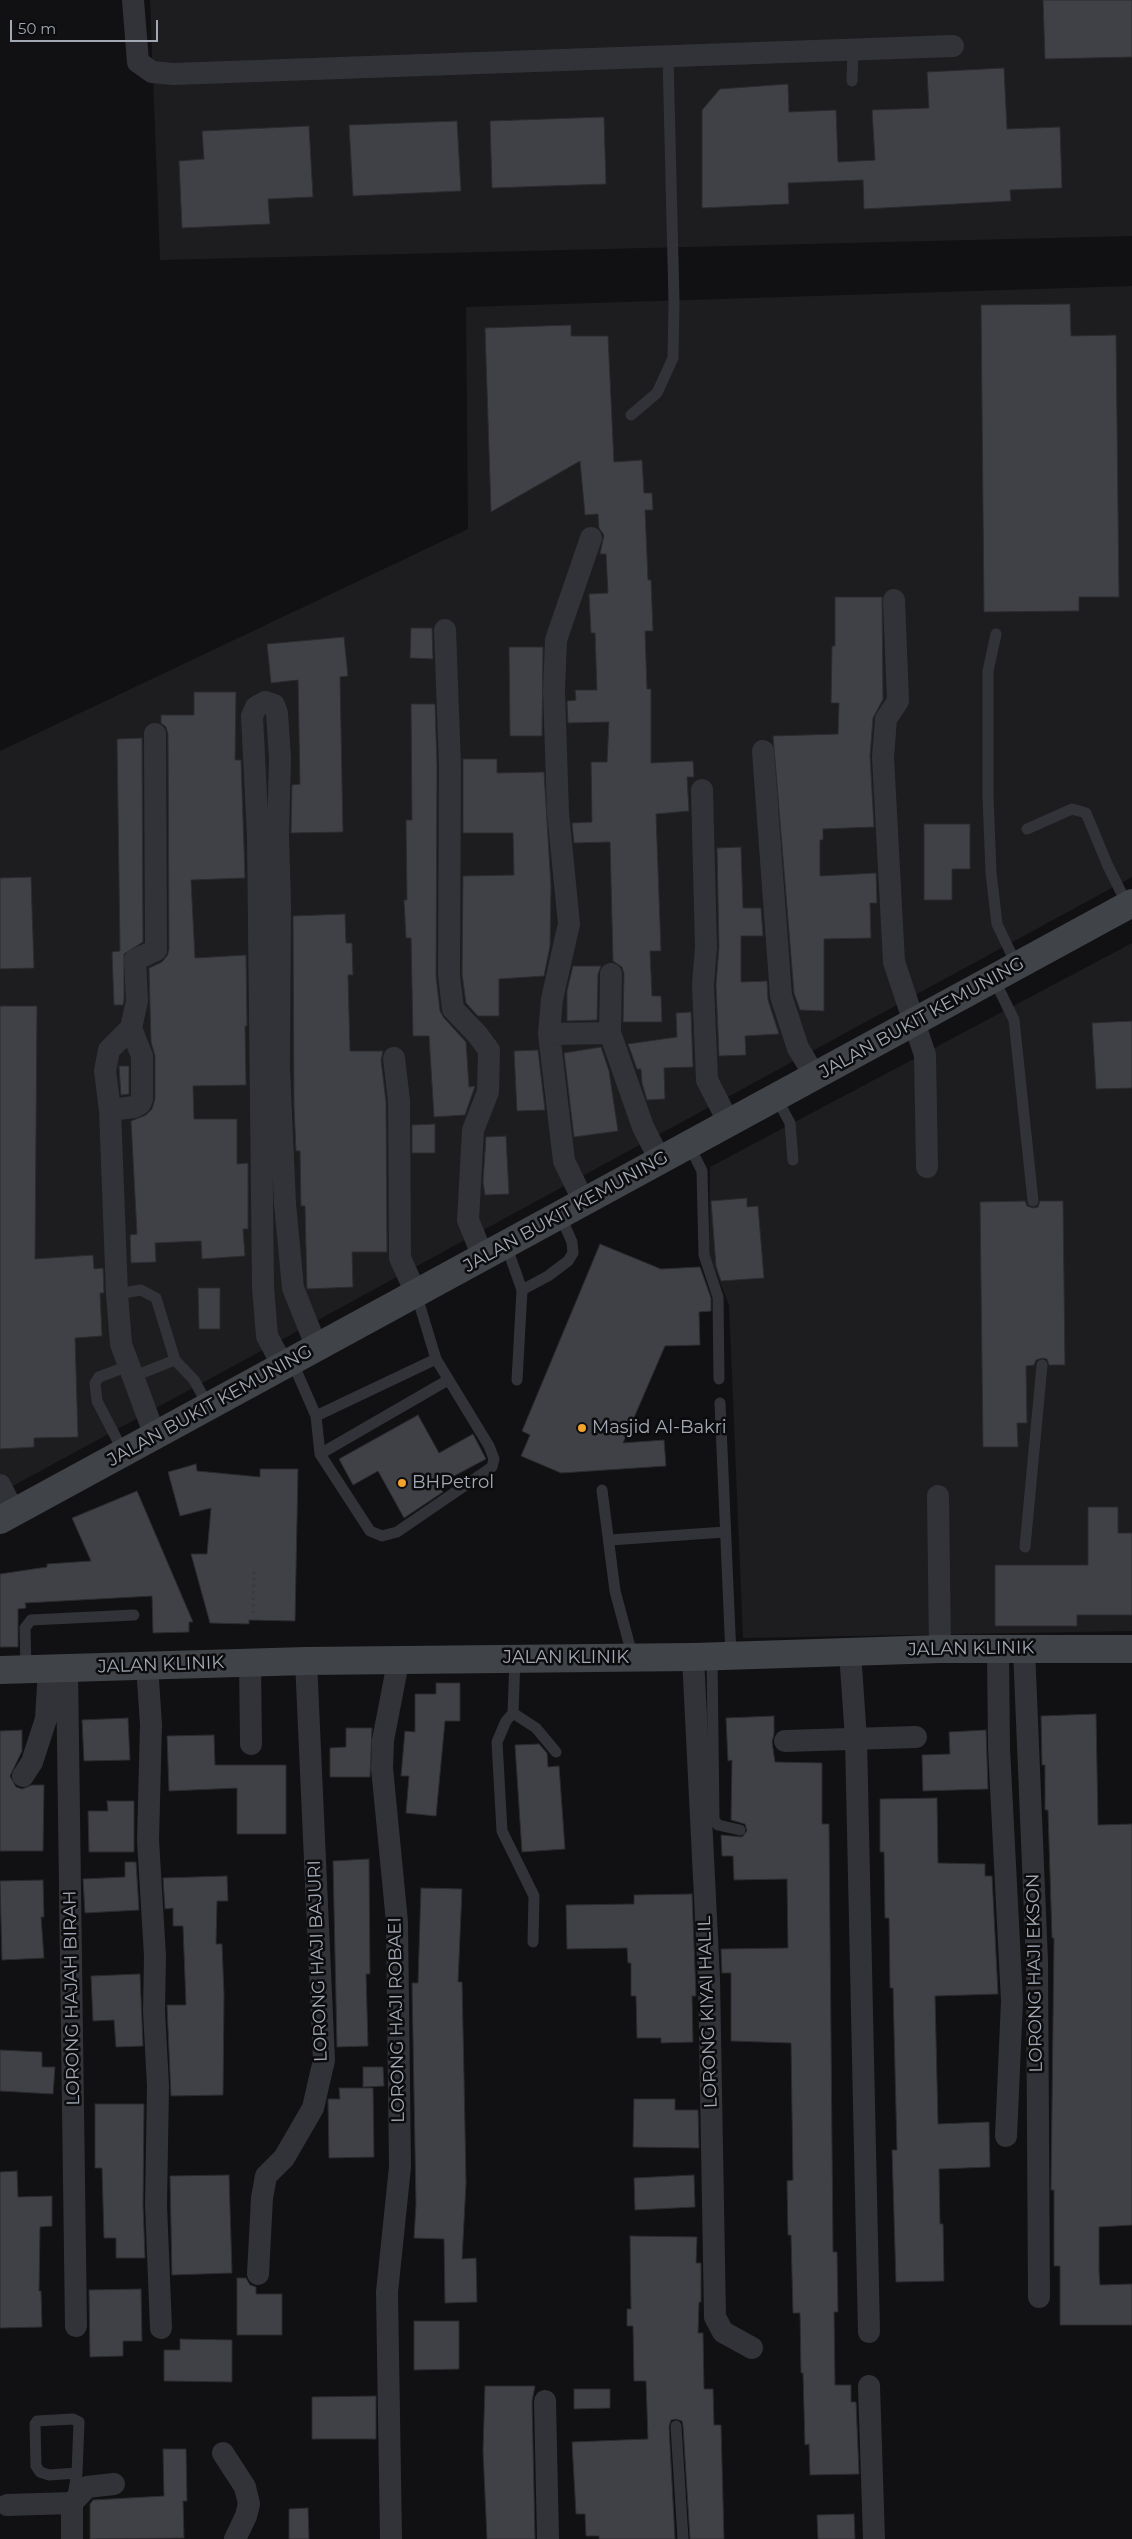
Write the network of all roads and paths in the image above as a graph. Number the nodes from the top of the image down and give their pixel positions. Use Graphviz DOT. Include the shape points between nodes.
graph roads {
  1 [pos="133,0"];
  2 [pos="953,46"];
  3 [pos="853,49"];
  4 [pos="668,56"];
  5 [pos="852,81"];
  6 [pos="631,415"];
  7 [pos="591,538"];
  8 [pos="894,600"];
  9 [pos="445,630"];
  10 [pos="996,634"];
  11 [pos="155,734"];
  12 [pos="763,751"];
  13 [pos="702,790"];
  14 [pos="1027,830"];
  15 [pos="1130,904"];
  16 [pos="1017,966"];
  17 [pos="611,974"];
  18 [pos="994,979"];
  19 [pos="916,1021"];
  20 [pos="131,1028"];
  21 [pos="610,1033"];
  22 [pos="549,1034"];
  23 [pos="394,1058"];
  24 [pos="814,1076"];
  25 [pos="776,1097"];
  26 [pos="110,1110"];
  27 [pos="728,1123"];
  28 [pos="689,1145"];
  29 [pos="660,1160"];
  30 [pos="793,1160"];
  31 [pos="927,1167"];
  32 [pos="1033,1201"];
  33 [pos="584,1202"];
  34 [pos="560,1215"];
  35 [pos="494,1251"];
  36 [pos="522,1290"];
  37 [pos="116,1294"];
  38 [pos="416,1294"];
  39 [pos="317,1348"];
  40 [pos="436,1359"];
  41 [pos="175,1360"];
  42 [pos="287,1363"];
  43 [pos="1042,1365"];
  44 [pos="130,1371"];
  45 [pos="719,1379"];
  46 [pos="448,1380"];
  47 [pos="517,1380"];
  48 [pos="720,1402"];
  49 [pos="209,1407"];
  50 [pos="316,1416"];
  51 [pos="155,1436"];
  52 [pos="124,1453"];
  53 [pos="320,1454"];
  54 [pos="0,1486"];
  55 [pos="602,1490"];
  56 [pos="938,1496"];
  57 [pos="7,1516"];
  58 [pos="726,1532"];
  59 [pos="610,1540"];
  60 [pos="1025,1547"];
  61 [pos="254,1567"];
  62 [pos="253,1613"];
  63 [pos="134,1615"];
  64 [pos="1132,1648"];
  65 [pos="940,1649"];
  66 [pos="998,1649"];
  67 [pos="1024,1649"];
  68 [pos="850,1652"];
  69 [pos="712,1656"];
  70 [pos="515,1658"];
  71 [pos="633,1658"];
  72 [pos="395,1660"];
  73 [pos="306,1661"];
  74 [pos="250,1662"];
  75 [pos="147,1665"];
  76 [pos="35,1670"];
  77 [pos="513,1713"];
  78 [pos="916,1737"];
  79 [pos="856,1739"];
  80 [pos="785,1741"];
  81 [pos="251,1744"];
  82 [pos="556,1752"];
  83 [pos="23,1776"];
  84 [pos="740,1830"];
  85 [pos="533,1942"];
  86 [pos="1006,2136"];
  87 [pos="258,2274"];
  88 [pos="1039,2297"];
  89 [pos="76,2326"];
  90 [pos="161,2328"];
  91 [pos="868,2332"];
  92 [pos="752,2348"];
  93 [pos="868,2386"];
  94 [pos="545,2401"];
  95 [pos="676,2426"];
  96 [pos="223,2453"];
  97 [pos="78,2473"];
  98 [pos="114,2484"];
  99 [pos="72,2503"];
  100 [pos="3,2509"];
  101 [pos="72,2539"];
  102 [pos="235,2539"];
  103 [pos="391,2539"];
  104 [pos="548,2539"];
  105 [pos="683,2539"];
  106 [pos="874,2539"];
  1 -- 4 [label="street" via="138,62 152,72 173,74"];
  2 -- 3 [label="street"];
  3 -- 4 [label="street"];
  3 -- 5 [label="lane"];
  4 -- 6 [label="lane" via="674,302 672,358 658,393"];
  7 -- 22 [label="street" via="556,640 554,690 558,813 569,924 552,999"];
  8 -- 19 [label="street" via="898,701 886,720 883,757 894,962"];
  9 -- 35 [label="street" via="450,766 449,975 453,1009 489,1050 488,1092 473,1130 468,1220"];
  10 -- 16 [label="lane" via="988,671 991,873 997,924"];
  11 -- 20 [label="street" via="156,950 135,960 137,1001"];
  12 -- 24 [label="street" via="781,996 798,1048"];
  13 -- 27 [label="street" via="706,947 703,985 708,1080"];
  14 -- 15 [label="lane" via="1072,810 1086,813 1108,866"];
  15 -- 16 [label="main road, JALAN BUKIT KEMUNING"];
  16 -- 18 [label="main road, JALAN BUKIT KEMUNING"];
  17 -- 21 [label="street"];
  18 -- 19 [label="main road, JALAN BUKIT KEMUNING"];
  18 -- 32 [label="lane" via="1015,1027"];
  19 -- 24 [label="main road, JALAN BUKIT KEMUNING"];
  19 -- 31 [label="street" via="925,1056"];
  20 -- 26 [label="street" via="109,1050 105,1071"];
  20 -- 26 [label="street" via="142,1056 142,1099 134,1107"];
  21 -- 22 [label="street"];
  21 -- 29 [label="street" via="643,1126"];
  22 -- 33 [label="street" via="564,1160"];
  23 -- 38 [label="street" via="400,1101 400,1258"];
  24 -- 25 [label="main road, JALAN BUKIT KEMUNING"];
  25 -- 27 [label="main road, JALAN BUKIT KEMUNING"];
  25 -- 30 [label="lane" via="790,1123"];
  26 -- 37 [label="street"];
  27 -- 28 [label="main road, JALAN BUKIT KEMUNING"];
  28 -- 29 [label="main road, JALAN BUKIT KEMUNING"];
  28 -- 45 [label="lane" via="702,1172 704,1255 718,1297"];
  29 -- 33 [label="main road, JALAN BUKIT KEMUNING"];
  33 -- 34 [label="main road, JALAN BUKIT KEMUNING"];
  34 -- 35 [label="main road, JALAN BUKIT KEMUNING"];
  34 -- 36 [label="lane" via="572,1242 573,1253 568,1261 548,1276"];
  35 -- 36 [label="lane"];
  35 -- 38 [label="main road, JALAN BUKIT KEMUNING"];
  36 -- 47 [label="lane"];
  37 -- 41 [label="lane" via="141,1290 156,1298"];
  37 -- 44 [label="street" via="121,1344"];
  38 -- 39 [label="main road, JALAN BUKIT KEMUNING"];
  38 -- 40 [label="lane"];
  39 -- 42 [label="main road, JALAN BUKIT KEMUNING"];
  39 -- 42 [label="street" via="293,1288 285,1204 279,1069 280,904 268,836 264,1316 267,1336"];
  40 -- 46 [label="lane"];
  40 -- 50 [label="lane"];
  41 -- 44 [label="lane"];
  41 -- 49 [label="lane" via="194,1380"];
  42 -- 49 [label="main road, JALAN BUKIT KEMUNING"];
  42 -- 50 [label="lane"];
  43 -- 60 [label="lane"];
  44 -- 51 [label="street"];
  44 -- 52 [label="lane" via="99,1376 95,1383 97,1401"];
  46 -- 53 [label="lane"];
  46 -- 53 [label="lane" via="489,1446 494,1459 492,1467 397,1532 382,1536 370,1531"];
  48 -- 58 [label="lane"];
  49 -- 51 [label="main road, JALAN BUKIT KEMUNING"];
  50 -- 53 [label="lane"];
  51 -- 52 [label="main road, JALAN BUKIT KEMUNING"];
  52 -- 57 [label="main road, JALAN BUKIT KEMUNING"];
  54 -- 57 [label="street"];
  55 -- 59 [label="lane"];
  56 -- 65 [label="street"];
  58 -- 59 [label="lane"];
  58 -- 69 [label="lane"];
  59 -- 71 [label="lane" via="616,1591"];
  61 -- 62 [label="path"];
  63 -- 76 [label="lane" via="31,1620 25,1628"];
  64 -- 67 [label="main road, JALAN KLINIK"];
  65 -- 66 [label="main road, JALAN KLINIK"];
  65 -- 68 [label="main road, JALAN KLINIK"];
  66 -- 67 [label="main road, JALAN KLINIK"];
  66 -- 86 [label="street" via="999,1748 1012,2001"];
  67 -- 88 [label="street, LORONG HAJI EKSON" via="1037,1962"];
  68 -- 69 [label="main road, JALAN KLINIK"];
  68 -- 79 [label="street"];
  69 -- 71 [label="main road, JALAN KLINIK"];
  69 -- 84 [label="lane" via="714,1820 718,1825"];
  69 -- 92 [label="street, LORONG KIYAI HALIL" via="709,1978 715,2317 723,2332"];
  70 -- 71 [label="main road, JALAN KLINIK"];
  70 -- 72 [label="main road, JALAN KLINIK"];
  70 -- 77 [label="lane"];
  72 -- 73 [label="main road, JALAN KLINIK"];
  72 -- 103 [label="street, LORONG HAJI ROBAEI" via="382,1768 397,1922 400,2138 400,2168 387,2292"];
  73 -- 74 [label="main road, JALAN KLINIK"];
  73 -- 87 [label="street, LORONG HAJI BAJURI" via="324,2060 313,2108 284,2158 266,2176"];
  74 -- 75 [label="main road, JALAN KLINIK"];
  74 -- 81 [label="street"];
  75 -- 76 [label="main road, JALAN KLINIK"];
  75 -- 90 [label="street" via="151,1725 148,1840 155,1956 156,2205"];
  76 -- 83 [label="street" via="46,1719 32,1762"];
  76 -- 89 [label="street, LORONG HAJAH BIRAH"];
  77 -- 82 [label="lane" via="536,1728"];
  77 -- 85 [label="lane" via="496,1742 502,1831 534,1896"];
  78 -- 79 [label="street"];
  79 -- 80 [label="street"];
  79 -- 91 [label="street"];
  93 -- 106 [label="street"];
  94 -- 104 [label="street"];
  95 -- 105 [label="lane"];
  96 -- 102 [label="street" via="246,2487 249,2504"];
  97 -- 97 [label="lane" via="79,2422 73,2419 37,2420 36,2466 40,2472 49,2475"];
  97 -- 99 [label="lane"];
  98 -- 99 [label="street" via="87,2487"];
  99 -- 100 [label="street"];
  99 -- 101 [label="street"];
}
